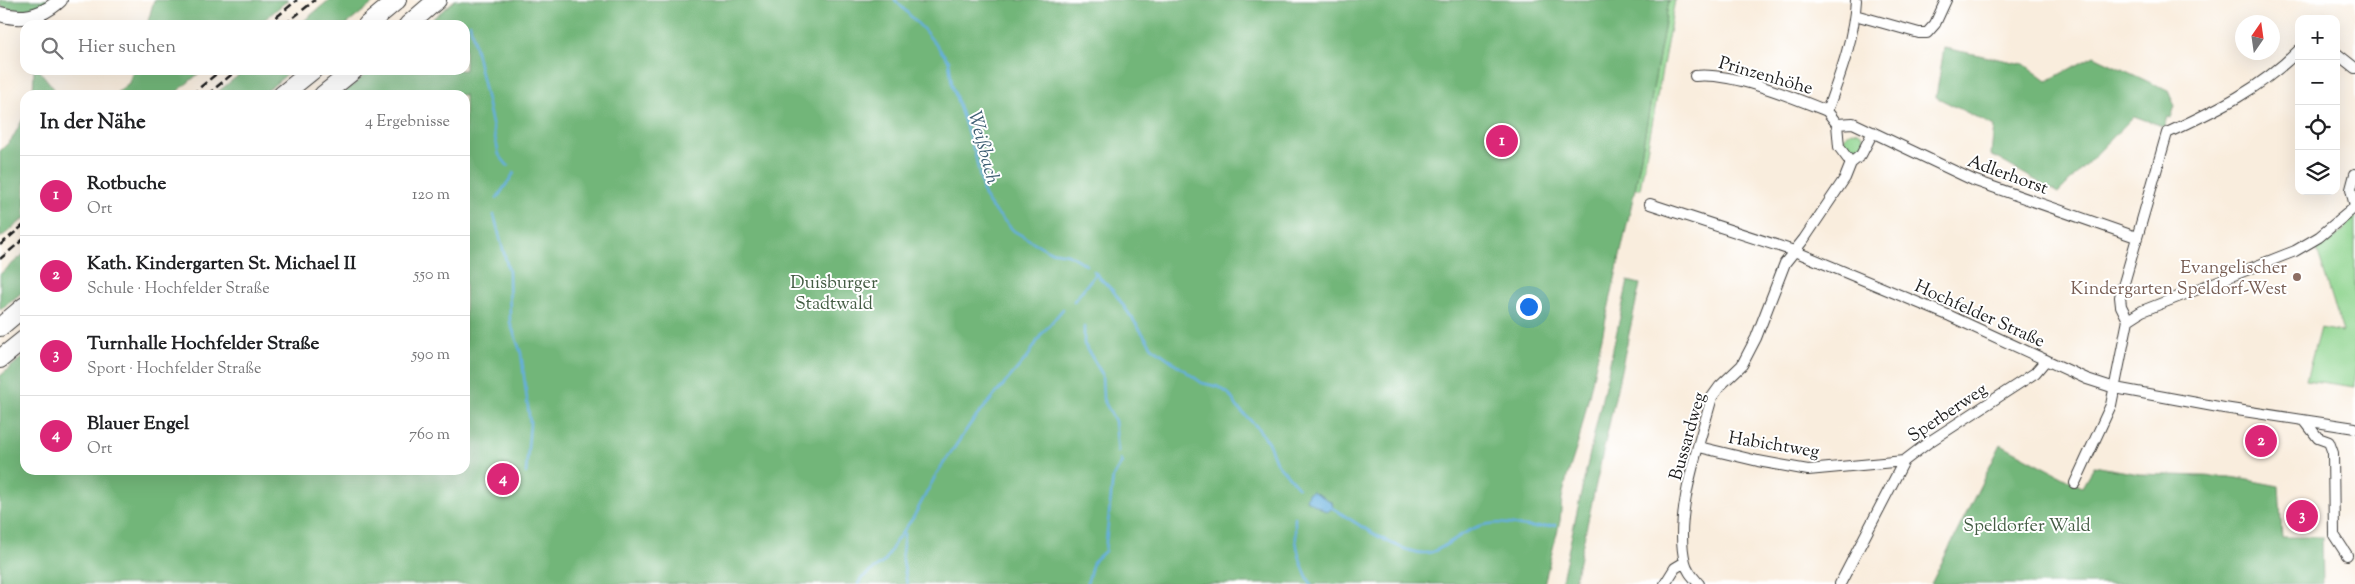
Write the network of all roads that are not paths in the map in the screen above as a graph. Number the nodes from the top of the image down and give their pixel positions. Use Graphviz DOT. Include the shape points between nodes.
graph roads {
  1 [pos="60,0"];
  2 [pos="397,0"];
  3 [pos="437,0"];
  4 [pos="1856,0"];
  5 [pos="1946,0"];
  6 [pos="0,14"];
  7 [pos="1855,15"];
  8 [pos="374,20"];
  9 [pos="414,20"];
  10 [pos="2295,54"];
  11 [pos="2340,56"];
  12 [pos="2355,68"];
  13 [pos="306,75"];
  14 [pos="348,75"];
  15 [pos="1695,76"];
  16 [pos="288,90"];
  17 [pos="329,90"];
  18 [pos="1827,111"];
  19 [pos="1837,124"];
  20 [pos="1873,132"];
  21 [pos="1851,163"];
  22 [pos="2355,174"];
  23 [pos="1650,204"];
  24 [pos="2355,207"];
  25 [pos="2136,237"];
  26 [pos="1794,251"];
  27 [pos="20,310"];
  28 [pos="2128,320"];
  29 [pos="0,327"];
  30 [pos="20,343"];
  31 [pos="0,359"];
  32 [pos="2046,360"];
  33 [pos="2115,388"];
  34 [pos="2305,421"];
  35 [pos="2355,428"];
  36 [pos="1699,447"];
  37 [pos="1904,461"];
  38 [pos="2075,483"];
  39 [pos="2347,555"];
  40 [pos="1685,562"];
  41 [pos="1665,584"];
  42 [pos="1700,584"];
  43 [pos="1840,584"];
  1 -- 6 [label="street" via="46,12 27,16"];
  2 -- 8 [label="highway"];
  3 -- 9 [label="highway"];
  4 -- 7 [label="street, Prinzenhöhe"];
  5 -- 7 [label="street" via="1935,24 1927,32 1919,33"];
  7 -- 18 [label="street, Prinzenhöhe" via="1845,63"];
  10 -- 25 [label="street" via="2262,84 2226,106 2168,133"];
  11 -- 12 [label="street"];
  13 -- 16 [label="highway"];
  14 -- 17 [label="highway"];
  15 -- 18 [label="street, Prinzenhöhe" via="1709,74 1754,85"];
  18 -- 19 [label="street, Prinzenhöhe"];
  19 -- 20 [label="street" via="1853,123"];
  19 -- 21 [label="street, Prinzenhöhe" via="1840,147"];
  20 -- 21 [label="street" via="1861,155"];
  20 -- 25 [label="street, Adlerhorst" via="1973,180"];
  21 -- 26 [label="street" via="1845,178"];
  22 -- 24 [label="street" via="2351,188"];
  23 -- 26 [label="street, Hochfelder Straße"];
  24 -- 28 [label="street" via="2319,238 2295,251 2142,311"];
  25 -- 28 [label="street" via="2120,297"];
  26 -- 32 [label="street, Hochfelder Straße"];
  26 -- 36 [label="street, Bussardweg" via="1785,263 1746,359 1712,397"];
  27 -- 29 [label="highway"];
  28 -- 33 [label="street"];
  30 -- 31 [label="highway"];
  32 -- 33 [label="street, Hochfelder Straße"];
  32 -- 37 [label="street, Sperberweg" via="2035,374 1928,442"];
  33 -- 34 [label="street, Hochfelder Straße"];
  33 -- 38 [label="street"];
  34 -- 35 [label="street, Hochfelder Straße"];
  34 -- 39 [label="street" via="2318,438 2329,442 2333,453 2334,535"];
  36 -- 37 [label="street, Habichtweg" via="1808,470"];
  36 -- 40 [label="street, Bussardweg" via="1683,520"];
  37 -- 43 [label="street, Sperberweg"];
  40 -- 41 [label="street" via="1675,568"];
  40 -- 42 [label="street" via="1690,574"];
}
